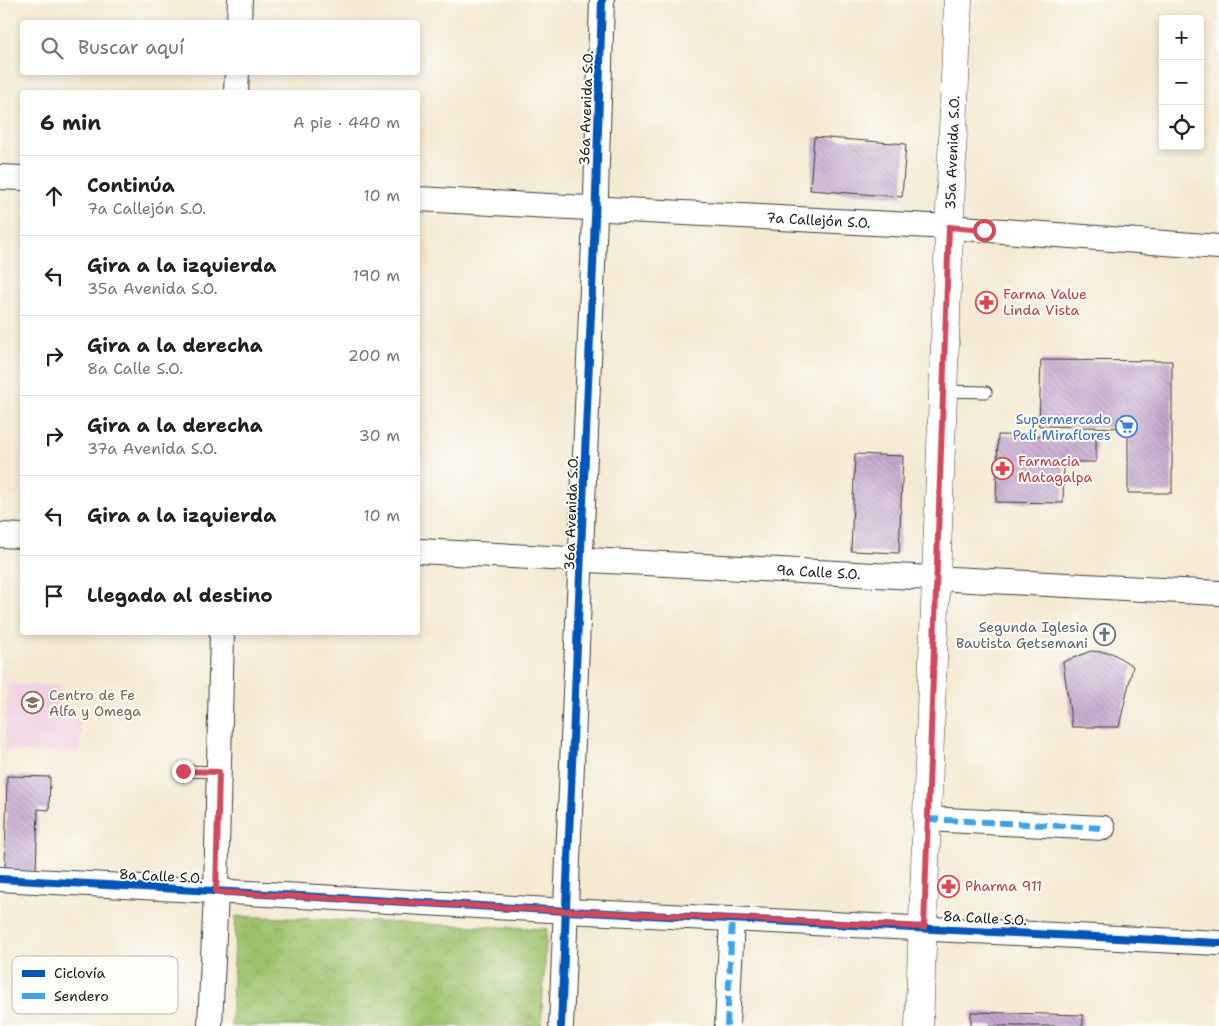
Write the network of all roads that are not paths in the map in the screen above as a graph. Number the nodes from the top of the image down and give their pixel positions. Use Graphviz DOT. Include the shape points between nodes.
graph roads {
  1 [pos="240,0"];
  2 [pos="602,0"];
  3 [pos="958,0"];
  4 [pos="239,20"];
  5 [pos="237,75"];
  6 [pos="236,90"];
  7 [pos="0,177"];
  8 [pos="20,178"];
  9 [pos="420,199"];
  10 [pos="596,208"];
  11 [pos="949,227"];
  12 [pos="1219,247"];
  13 [pos="943,391"];
  14 [pos="986,392"];
  15 [pos="0,535"];
  16 [pos="20,536"];
  17 [pos="420,551"];
  18 [pos="581,559"];
  19 [pos="936,577"];
  20 [pos="1219,592"];
  21 [pos="222,635"];
  22 [pos="183,771"];
  23 [pos="219,772"];
  24 [pos="928,819"];
  25 [pos="1103,828"];
  26 [pos="0,879"];
  27 [pos="216,892"];
  28 [pos="567,911"];
  29 [pos="732,919"];
  30 [pos="924,927"];
  31 [pos="1219,943"];
  32 [pos="210,1026"];
  33 [pos="561,1026"];
  34 [pos="727,1026"];
  35 [pos="919,1026"];
  1 -- 4 [label="street"];
  2 -- 10 [label="street, 36a Avenida S.O."];
  3 -- 11 [label="main road, 35a Avenida S.O."];
  5 -- 6 [label="street"];
  7 -- 8 [label="street"];
  9 -- 10 [label="street, 7a Callejón S.O."];
  10 -- 11 [label="street, 7a Callejón S.O."];
  10 -- 18 [label="street, 36a Avenida S.O."];
  11 -- 12 [label="street, 7a Callejón S.O."];
  11 -- 13 [label="main road, 35a Avenida S.O."];
  13 -- 14 [label="lane"];
  13 -- 19 [label="main road, 35a Avenida S.O."];
  15 -- 16 [label="street"];
  17 -- 18 [label="street, 9a Calle S.O."];
  18 -- 19 [label="street, 9a Calle S.O."];
  18 -- 28 [label="street, 36a Avenida S.O."];
  19 -- 20 [label="street, 9a Calle S.O."];
  19 -- 24 [label="main road, 35a Avenida S.O."];
  21 -- 23 [label="street"];
  22 -- 23 [label="lane"];
  23 -- 27 [label="street"];
  24 -- 25 [label="street"];
  24 -- 30 [label="main road, 35a Avenida S.O."];
  26 -- 27 [label="street, 8a Calle S.O."];
  27 -- 28 [label="street, 8a Calle S.O."];
  27 -- 32 [label="street"];
  28 -- 29 [label="street, 8a Calle S.O."];
  28 -- 33 [label="street, 36a Avenida S.O."];
  29 -- 30 [label="street, 8a Calle S.O."];
  29 -- 34 [label="street"];
  30 -- 31 [label="street, 8a Calle S.O."];
  30 -- 35 [label="main road, 35a Avenida S.O."];
}
